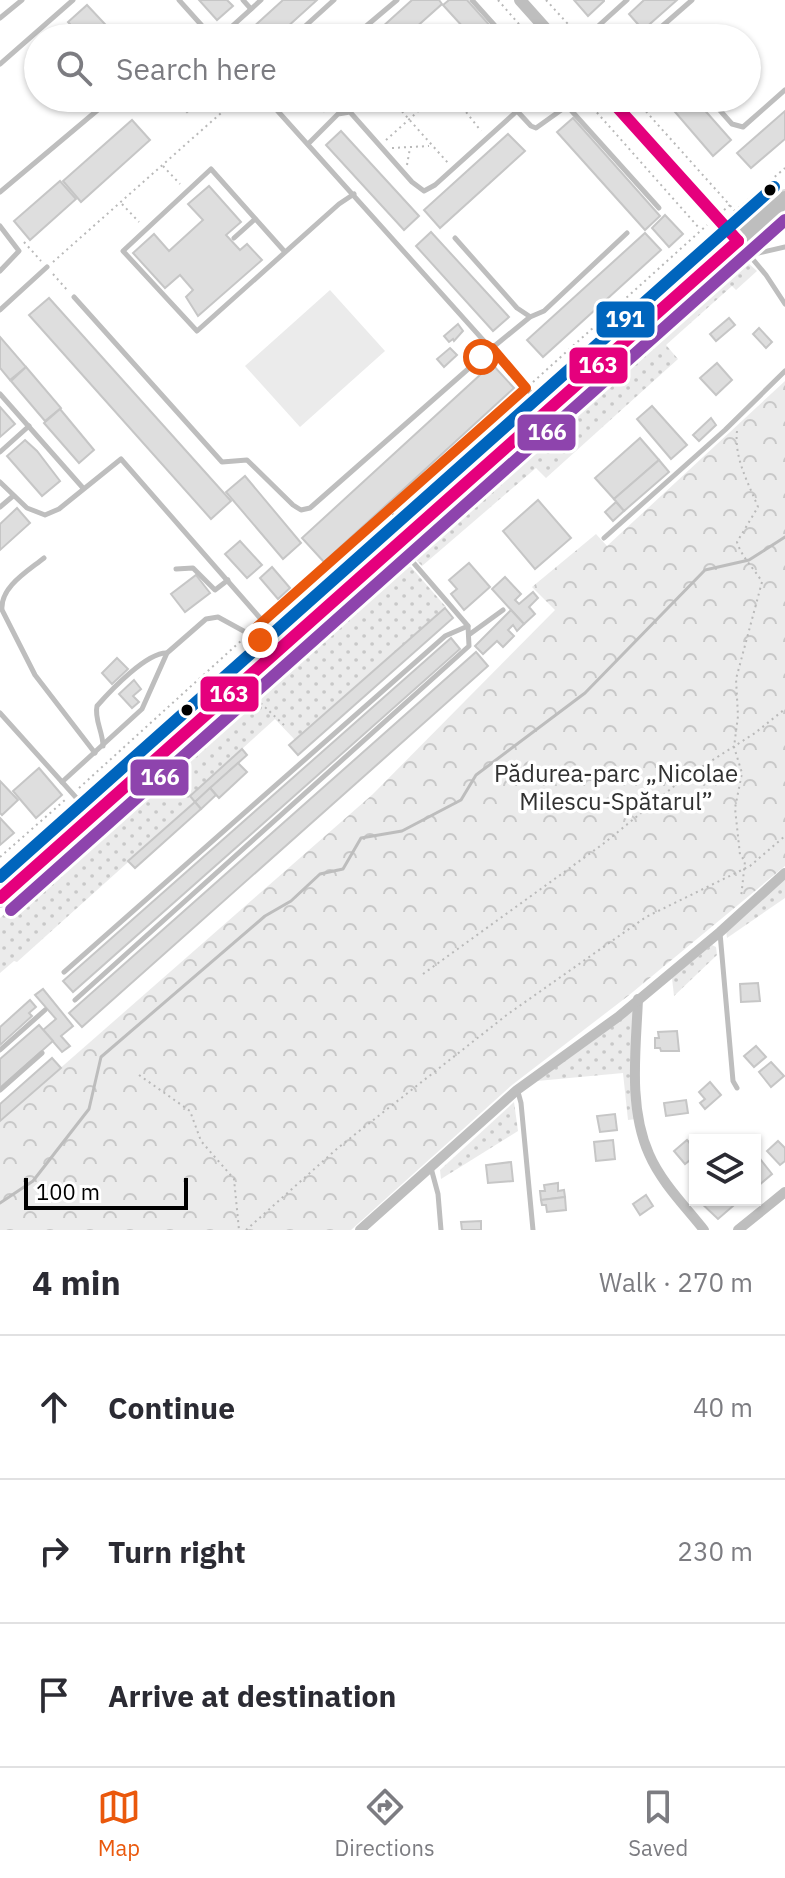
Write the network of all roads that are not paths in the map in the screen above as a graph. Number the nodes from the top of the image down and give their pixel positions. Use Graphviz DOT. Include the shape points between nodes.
graph roads {
  1 [pos="22,0"];
  2 [pos="73,0"];
  3 [pos="179,0"];
  4 [pos="243,0"];
  5 [pos="261,0"];
  6 [pos="334,0"];
  7 [pos="397,0"];
  8 [pos="472,0"];
  9 [pos="520,0"];
  10 [pos="627,0"];
  11 [pos="692,0"];
  12 [pos="251,9"];
  13 [pos="0,18"];
  14 [pos="46,24"];
  15 [pos="201,24"];
  16 [pos="234,24"];
  17 [pos="307,24"];
  18 [pos="369,24"];
  19 [pos="493,24"];
  20 [pos="541,24"];
  21 [pos="599,24"];
  22 [pos="665,24"];
  23 [pos="24,43"];
  24 [pos="0,64"];
  25 [pos="785,90"];
  26 [pos="761,111"];
  27 [pos="95,112"];
  28 [pos="279,112"];
  29 [pos="343,112"];
  30 [pos="348,112"];
  31 [pos="516,112"];
  32 [pos="518,112"];
  33 [pos="559,112"];
  34 [pos="572,112"];
  35 [pos="622,112"];
  36 [pos="721,112"];
  37 [pos="760,112"];
  38 [pos="307,144"];
  39 [pos="0,192"];
  40 [pos="354,194"];
  41 [pos="785,199"];
  42 [pos="659,208"];
  43 [pos="255,219"];
  44 [pos="0,226"];
  45 [pos="627,233"];
  46 [pos="234,238"];
  47 [pos="455,238"];
  48 [pos="738,241"];
  49 [pos="785,247"];
  50 [pos="285,252"];
  51 [pos="750,255"];
  52 [pos="47,267"];
  53 [pos="0,271"];
  54 [pos="74,297"];
  55 [pos="785,304"];
  56 [pos="0,310"];
  57 [pos="530,317"];
  58 [pos="492,348"];
  59 [pos="785,371"];
  60 [pos="0,394"];
  61 [pos="547,411"];
  62 [pos="29,426"];
  63 [pos="0,452"];
  64 [pos="0,482"];
  65 [pos="83,488"];
  66 [pos="13,496"];
  67 [pos="0,507"];
  68 [pos="604,538"];
  69 [pos="398,546"];
  70 [pos="44,558"];
  71 [pos="176,569"];
  72 [pos="228,580"];
  73 [pos="503,610"];
  74 [pos="468,626"];
  75 [pos="470,634"];
  76 [pos="285,646"];
  77 [pos="167,653"];
  78 [pos="0,713"];
  79 [pos="103,746"];
  80 [pos="95,753"];
  81 [pos="62,782"];
  82 [pos="92,815"];
  83 [pos="785,873"];
  84 [pos="0,898"];
  85 [pos="720,932"];
  86 [pos="64,972"];
  87 [pos="638,999"];
  88 [pos="75,1000"];
  89 [pos="45,1010"];
  90 [pos="0,1050"];
  91 [pos="42,1053"];
  92 [pos="737,1088"];
  93 [pos="0,1090"];
  94 [pos="517,1090"];
  95 [pos="431,1167"];
  96 [pos="785,1192"];
  97 [pos="360,1230"];
  98 [pos="441,1230"];
  99 [pos="533,1230"];
  100 [pos="704,1230"];
  101 [pos="738,1230"];
  1 -- 13 [label="lane"];
  2 -- 14 [label="lane"];
  3 -- 15 [label="lane"];
  4 -- 12 [label="lane"];
  5 -- 12 [label="lane"];
  6 -- 17 [label="lane"];
  7 -- 18 [label="lane"];
  8 -- 19 [label="lane"];
  9 -- 20 [label="street"];
  10 -- 21 [label="lane"];
  11 -- 22 [label="lane"];
  12 -- 16 [label="lane"];
  23 -- 24 [label="lane"];
  25 -- 26 [label="lane"];
  27 -- 39 [label="lane"];
  28 -- 38 [label="lane"];
  29 -- 38 [label="lane"];
  30 -- 31 [label="lane" via="424,191"];
  32 -- 33 [label="lane" via="536,128"];
  34 -- 42 [label="lane"];
  35 -- 48 [label="street"];
  36 -- 37 [label="lane" via="743,127"];
  38 -- 40 [label="lane"];
  40 -- 50 [label="lane"];
  40 -- 58 [label="lane"];
  41 -- 48 [label="main road"];
  43 -- 46 [label="lane"];
  43 -- 50 [label="lane"];
  43 -- 50 [label="lane" via="211,169 123,251 197,331"];
  44 -- 53 [label="lane" via="19,251"];
  45 -- 57 [label="lane" via="544,311"];
  47 -- 57 [label="lane"];
  48 -- 51 [label="lane"];
  48 -- 61 [label="main road"];
  49 -- 51 [label="lane"];
  51 -- 55 [label="lane"];
  52 -- 56 [label="lane"];
  54 -- 58 [label="lane" via="222,462 247,460 301,510 310,508"];
  57 -- 58 [label="lane"];
  58 -- 61 [label="lane"];
  59 -- 68 [label="lane"];
  60 -- 62 [label="lane"];
  61 -- 69 [label="main road"];
  62 -- 63 [label="lane"];
  62 -- 65 [label="lane"];
  64 -- 66 [label="lane"];
  65 -- 66 [label="lane" via="45,515"];
  65 -- 72 [label="lane" via="121,459"];
  66 -- 67 [label="lane"];
  69 -- 74 [label="lane"];
  69 -- 76 [label="main road"];
  70 -- 80 [label="lane" via="6,592 2,610 35,675"];
  71 -- 72 [label="lane" via="193,568 215,590"];
  72 -- 76 [label="lane"];
  73 -- 75 [label="lane"];
  74 -- 75 [label="lane"];
  74 -- 86 [label="lane" via="445,636"];
  75 -- 88 [label="lane" via="469,646"];
  76 -- 77 [label="lane" via="271,645 213,617"];
  76 -- 82 [label="main road"];
  77 -- 79 [label="lane" via="142,709"];
  77 -- 79 [label="lane" via="150,658 97,706"];
  78 -- 81 [label="lane"];
  79 -- 80 [label="lane"];
  80 -- 81 [label="lane"];
  81 -- 82 [label="lane"];
  82 -- 84 [label="main road"];
  83 -- 85 [label="street"];
  85 -- 87 [label="street"];
  85 -- 92 [label="lane"];
  87 -- 94 [label="street"];
  87 -- 100 [label="street" via="636,1098 644,1141 664,1180"];
  89 -- 90 [label="lane"];
  91 -- 93 [label="lane"];
  94 -- 95 [label="street"];
  94 -- 99 [label="lane"];
  95 -- 97 [label="street"];
  95 -- 98 [label="lane"];
  96 -- 101 [label="street"];
}
